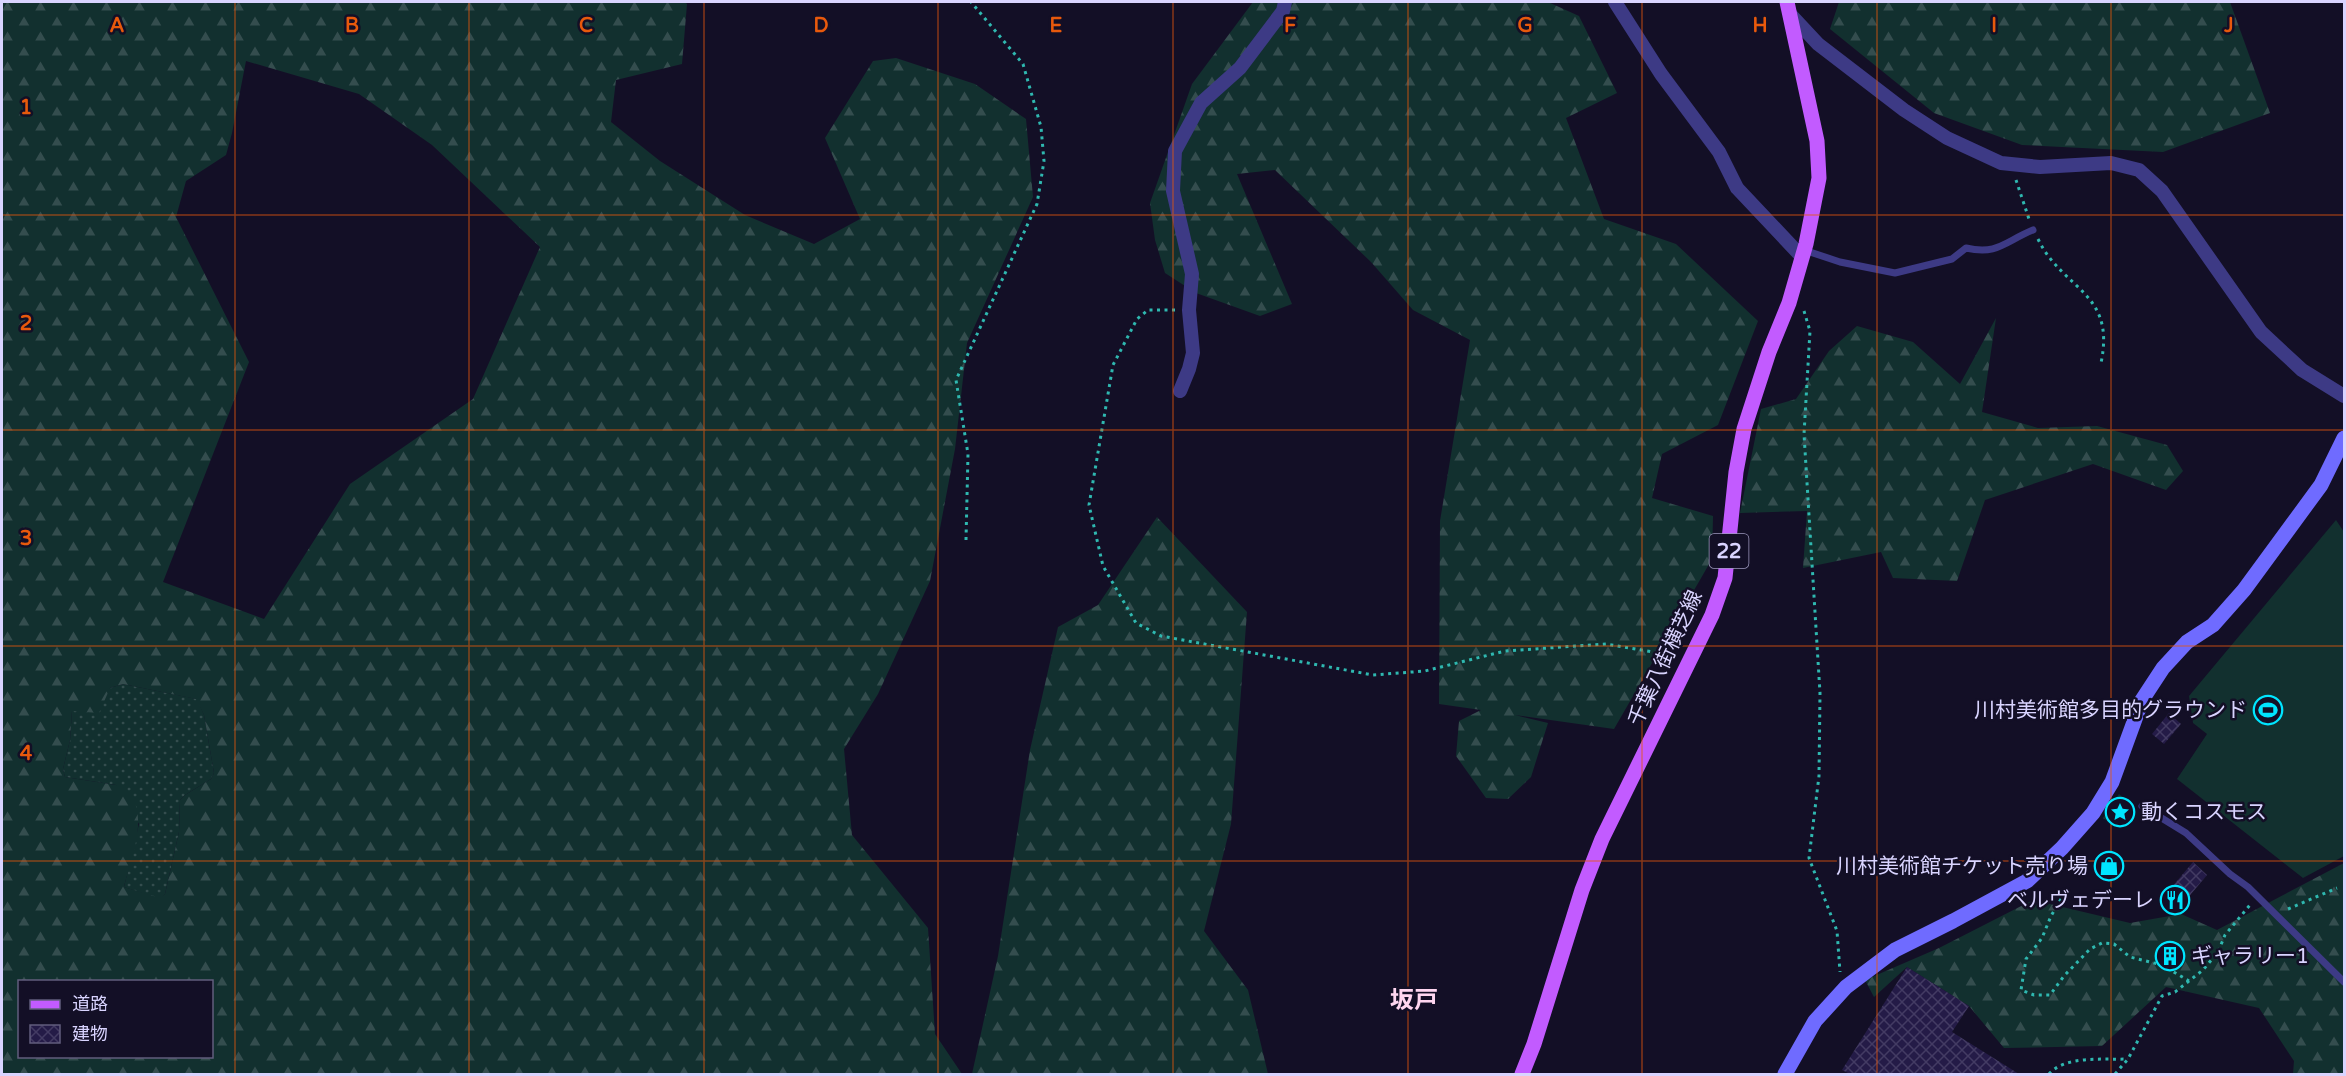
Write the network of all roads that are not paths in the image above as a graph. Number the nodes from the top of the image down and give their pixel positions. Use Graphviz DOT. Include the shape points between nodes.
graph roads {
  1 [pos="1285,2"];
  2 [pos="1615,2"];
  3 [pos="1788,8"];
  4 [pos="2033,230"];
  5 [pos="1803,254"];
  6 [pos="1180,391"];
  7 [pos="2344,396"];
  8 [pos="2344,438"];
  9 [pos="2142,806"];
  10 [pos="2344,982"];
  11 [pos="1522,1074"];
  12 [pos="1785,1074"];
  1 -- 6 [label="street" via="1283,11 1240,68 1201,103 1175,151 1173,190 1192,274 1189,310 1193,353"];
  2 -- 5 [label="street" via="1661,74 1719,152 1737,188"];
  3 -- 5 [label="main road, 千葉八街横芝線 / 22" via="1817,141 1819,178"];
  3 -- 7 [label="street" via="1818,44 1904,110 1947,138 2001,163 2040,167 2111,163 2139,170 2162,191 2261,332 2302,370"];
  4 -- 5 [label="lane" via="1993,250 1966,248 1952,259 1894,273"];
  5 -- 11 [label="main road, 千葉八街横芝線 / 22" via="1744,429 1725,578 1712,615 1602,839"];
  8 -- 12 [label="street" via="2321,485 2244,590 2213,625 2187,642 2163,668 2142,700 2112,782 2093,813 2027,881 1895,950 1842,991 1815,1022"];
  9 -- 10 [label="lane" via="2186,833"];
}
